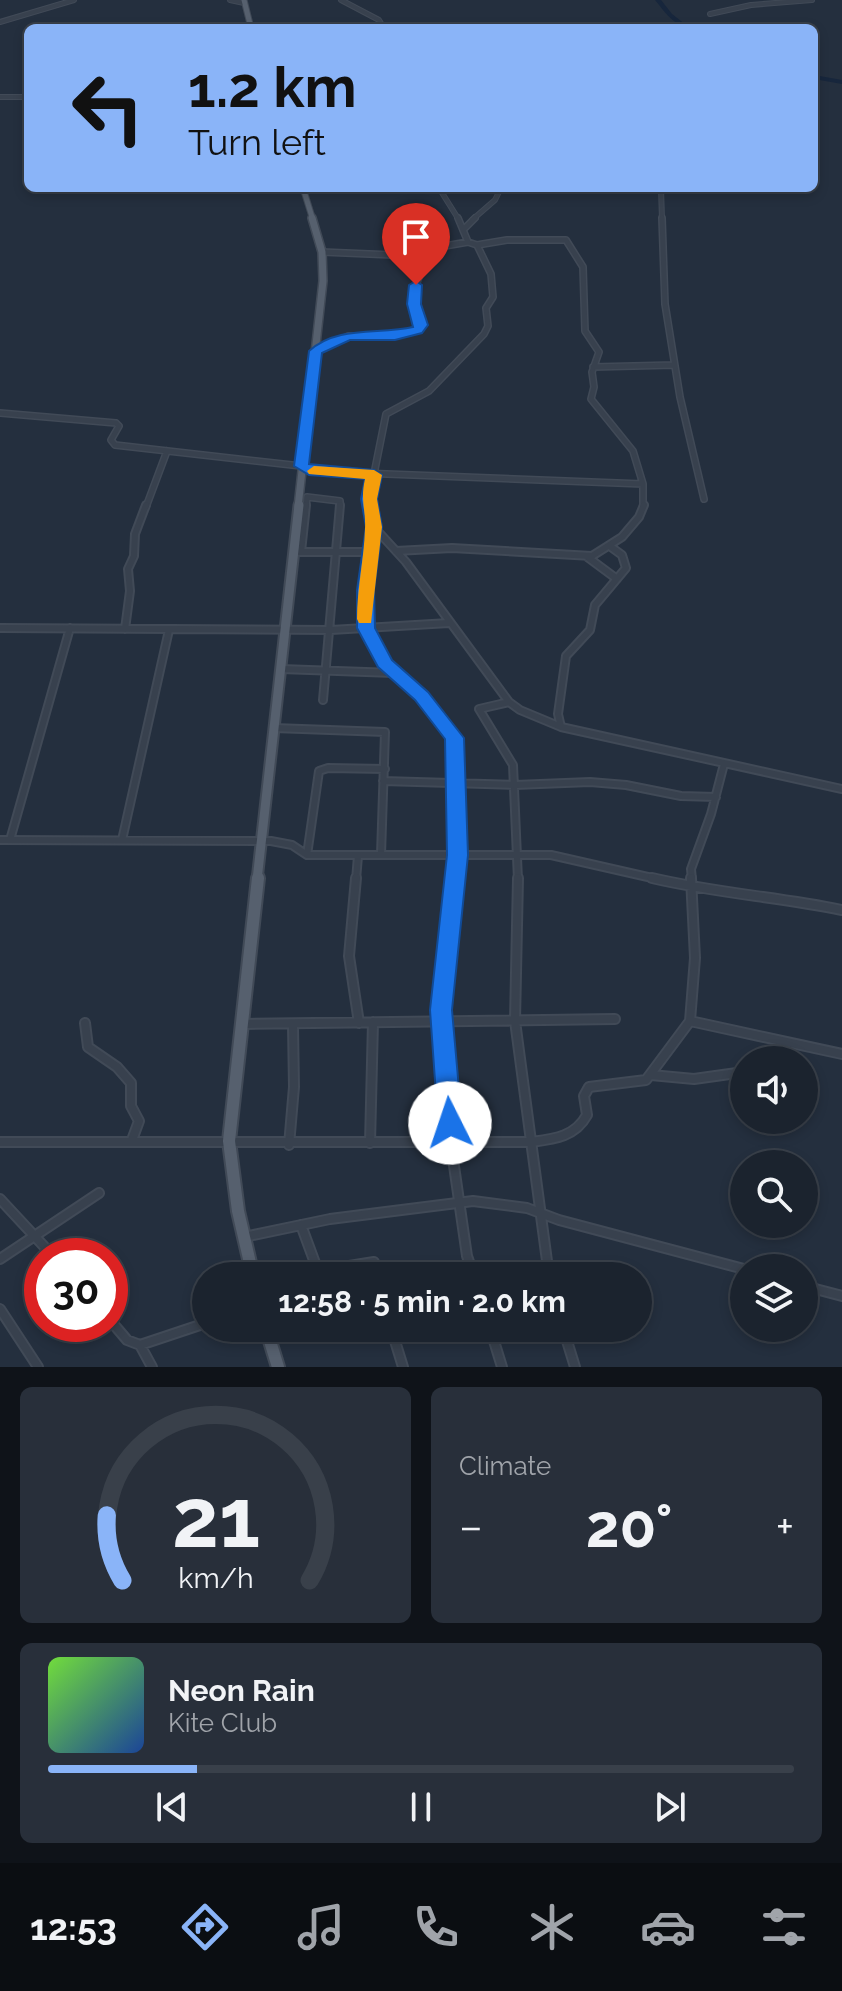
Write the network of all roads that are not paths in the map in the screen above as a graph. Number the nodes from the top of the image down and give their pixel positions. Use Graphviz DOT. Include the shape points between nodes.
graph roads {
  1 [pos="74,0"];
  2 [pos="230,0"];
  3 [pos="341,0"];
  4 [pos="812,0"];
  5 [pos="244,1"];
  6 [pos="710,14"];
  7 [pos="0,22"];
  8 [pos="250,24"];
  9 [pos="382,24"];
  10 [pos="0,97"];
  11 [pos="24,97"];
  12 [pos="304,192"];
  13 [pos="441,192"];
  14 [pos="499,192"];
  15 [pos="661,192"];
  16 [pos="464,229"];
  17 [pos="468,242"];
  18 [pos="477,245"];
  19 [pos="430,249"];
  20 [pos="322,252"];
  21 [pos="316,351"];
  22 [pos="674,365"];
  23 [pos="593,367"];
  24 [pos="0,413"];
  25 [pos="167,451"];
  26 [pos="301,466"];
  27 [pos="374,475"];
  28 [pos="643,484"];
  29 [pos="704,499"];
  30 [pos="374,527"];
  31 [pos="611,547"];
  32 [pos="396,551"];
  33 [pos="336,552"];
  34 [pos="369,552"];
  35 [pos="297,553"];
  36 [pos="586,556"];
  37 [pos="617,579"];
  38 [pos="449,623"];
  39 [pos="0,628"];
  40 [pos="70,628"];
  41 [pos="366,628"];
  42 [pos="125,629"];
  43 [pos="283,629"];
  44 [pos="169,630"];
  45 [pos="331,630"];
  46 [pos="281,669"];
  47 [pos="328,670"];
  48 [pos="394,673"];
  49 [pos="323,700"];
  50 [pos="509,702"];
  51 [pos="561,727"];
  52 [pos="274,728"];
  53 [pos="724,764"];
  54 [pos="385,769"];
  55 [pos="383,781"];
  56 [pos="455,782"];
  57 [pos="515,785"];
  58 [pos="842,789"];
  59 [pos="716,797"];
  60 [pos="0,840"];
  61 [pos="10,840"];
  62 [pos="122,840"];
  63 [pos="262,841"];
  64 [pos="518,853"];
  65 [pos="307,855"];
  66 [pos="381,855"];
  67 [pos="457,855"];
  68 [pos="358,856"];
  69 [pos="690,887"];
  70 [pos="842,910"];
  71 [pos="615,1019"];
  72 [pos="515,1021"];
  73 [pos="690,1021"];
  74 [pos="373,1022"];
  75 [pos="441,1022"];
  76 [pos="85,1023"];
  77 [pos="359,1023"];
  78 [pos="244,1024"];
  79 [pos="293,1026"];
  80 [pos="842,1054"];
  81 [pos="730,1074"];
  82 [pos="651,1075"];
  83 [pos="132,1140"];
  84 [pos="229,1141"];
  85 [pos="0,1142"];
  86 [pos="531,1142"];
  87 [pos="370,1143"];
  88 [pos="289,1145"];
  89 [pos="451,1145"];
  90 [pos="99,1193"];
  91 [pos="0,1199"];
  92 [pos="459,1205"];
  93 [pos="541,1210"];
  94 [pos="301,1225"];
  95 [pos="35,1235"];
  96 [pos="244,1237"];
  97 [pos="38,1238"];
  98 [pos="0,1259"];
  99 [pos="250,1262"];
  100 [pos="315,1262"];
  101 [pos="471,1262"];
  102 [pos="547,1262"];
  103 [pos="730,1265"];
  104 [pos="818,1290"];
  105 [pos="842,1296"];
  106 [pos="0,1309"];
  107 [pos="192,1328"];
  108 [pos="128,1340"];
  109 [pos="270,1342"];
  110 [pos="395,1342"];
  111 [pos="494,1342"];
  112 [pos="567,1342"];
  113 [pos="140,1345"];
  114 [pos="38,1367"];
  115 [pos="152,1367"];
  116 [pos="278,1367"];
  117 [pos="403,1367"];
  118 [pos="502,1367"];
  119 [pos="575,1367"];
  1 -- 7 [label="street"];
  2 -- 5 [label="street"];
  3 -- 9 [label="street"];
  4 -- 6 [label="street"];
  5 -- 8 [label="main road"];
  10 -- 11 [label="street"];
  12 -- 20 [label="main road"];
  13 -- 16 [label="street"];
  14 -- 16 [label="street"];
  15 -- 22 [label="street" via="665,304"];
  16 -- 17 [label="street"];
  17 -- 18 [label="street"];
  17 -- 19 [label="street"];
  18 -- 23 [label="street" via="566,240 583,267 586,333 599,352"];
  18 -- 27 [label="street" via="491,274 487,330 424,395 386,414"];
  19 -- 20 [label="street" via="393,255"];
  19 -- 21 [label="street" via="417,274 414,304 419,329 348,336"];
  20 -- 21 [label="main road"];
  21 -- 26 [label="main road"];
  22 -- 23 [label="street"];
  22 -- 29 [label="street"];
  23 -- 28 [label="street" via="594,406 633,451"];
  24 -- 25 [label="street" via="116,423 111,444"];
  25 -- 26 [label="street"];
  25 -- 42 [label="street" via="135,534"];
  26 -- 27 [label="street"];
  26 -- 35 [label="main road"];
  27 -- 28 [label="street"];
  27 -- 30 [label="street" via="369,499"];
  28 -- 31 [label="street" via="645,506"];
  30 -- 32 [label="street"];
  30 -- 34 [label="street"];
  31 -- 36 [label="street"];
  31 -- 37 [label="street" via="622,555 626,568"];
  32 -- 36 [label="street" via="452,548"];
  32 -- 38 [label="street"];
  33 -- 34 [label="street"];
  33 -- 35 [label="street"];
  33 -- 35 [label="street" via="341,503 316,496 307,497"];
  33 -- 45 [label="street"];
  34 -- 41 [label="street"];
  35 -- 43 [label="main road"];
  36 -- 37 [label="street"];
  37 -- 51 [label="street" via="595,605 590,630 566,656"];
  38 -- 41 [label="street"];
  38 -- 50 [label="street"];
  39 -- 40 [label="street"];
  40 -- 42 [label="street"];
  40 -- 61 [label="street"];
  41 -- 45 [label="street"];
  41 -- 48 [label="street"];
  42 -- 44 [label="street"];
  43 -- 44 [label="street"];
  43 -- 45 [label="street"];
  43 -- 46 [label="main road"];
  44 -- 62 [label="street"];
  45 -- 47 [label="street"];
  46 -- 47 [label="street"];
  46 -- 52 [label="main road"];
  47 -- 48 [label="street"];
  47 -- 49 [label="street"];
  48 -- 56 [label="street" via="450,730 456,745"];
  50 -- 51 [label="street"];
  50 -- 57 [label="street" via="479,709 510,760"];
  51 -- 53 [label="street"];
  52 -- 54 [label="street" via="385,732"];
  52 -- 63 [label="main road"];
  53 -- 58 [label="street"];
  53 -- 59 [label="street"];
  54 -- 55 [label="street"];
  54 -- 65 [label="street" via="319,771"];
  55 -- 56 [label="street"];
  55 -- 66 [label="street"];
  56 -- 57 [label="street"];
  56 -- 67 [label="street"];
  57 -- 59 [label="street" via="590,782"];
  57 -- 64 [label="street"];
  59 -- 69 [label="street" via="691,869"];
  60 -- 61 [label="street"];
  61 -- 62 [label="street"];
  62 -- 63 [label="street"];
  63 -- 65 [label="street" via="283,842"];
  63 -- 78 [label="main road"];
  64 -- 67 [label="street"];
  64 -- 69 [label="street" via="566,858"];
  64 -- 72 [label="street"];
  65 -- 68 [label="street"];
  66 -- 67 [label="street"];
  66 -- 68 [label="street"];
  67 -- 75 [label="street"];
  68 -- 77 [label="street" via="349,956"];
  69 -- 70 [label="street"];
  69 -- 73 [label="street" via="695,958"];
  71 -- 72 [label="street"];
  72 -- 75 [label="street"];
  72 -- 86 [label="street"];
  73 -- 80 [label="street"];
  73 -- 82 [label="street"];
  74 -- 75 [label="street"];
  74 -- 77 [label="street"];
  74 -- 87 [label="street"];
  75 -- 89 [label="street"];
  76 -- 83 [label="street" via="87,1047 131,1083 131,1106 139,1121"];
  77 -- 79 [label="street"];
  78 -- 79 [label="street"];
  78 -- 84 [label="main road"];
  79 -- 88 [label="street"];
  81 -- 82 [label="street" via="694,1079"];
  82 -- 86 [label="street" via="637,1083 589,1087 584,1096 587,1115 578,1127 563,1137"];
  83 -- 84 [label="street"];
  83 -- 85 [label="street"];
  84 -- 88 [label="street"];
  84 -- 96 [label="main road"];
  86 -- 89 [label="street"];
  86 -- 93 [label="street"];
  87 -- 88 [label="street"];
  87 -- 89 [label="street"];
  89 -- 92 [label="street"];
  90 -- 95 [label="street"];
  91 -- 95 [label="street"];
  92 -- 93 [label="street" via="489,1202"];
  92 -- 94 [label="street"];
  92 -- 101 [label="street"];
  93 -- 102 [label="street"];
  93 -- 103 [label="street" via="559,1220"];
  94 -- 96 [label="street"];
  94 -- 100 [label="street"];
  95 -- 97 [label="street"];
  95 -- 98 [label="street"];
  96 -- 99 [label="main road"];
  104 -- 105 [label="street"];
  106 -- 114 [label="street"];
  107 -- 113 [label="street"];
  108 -- 113 [label="street"];
  109 -- 116 [label="main road"];
  110 -- 117 [label="street"];
  111 -- 118 [label="street"];
  112 -- 119 [label="street"];
  113 -- 115 [label="street"];
}
